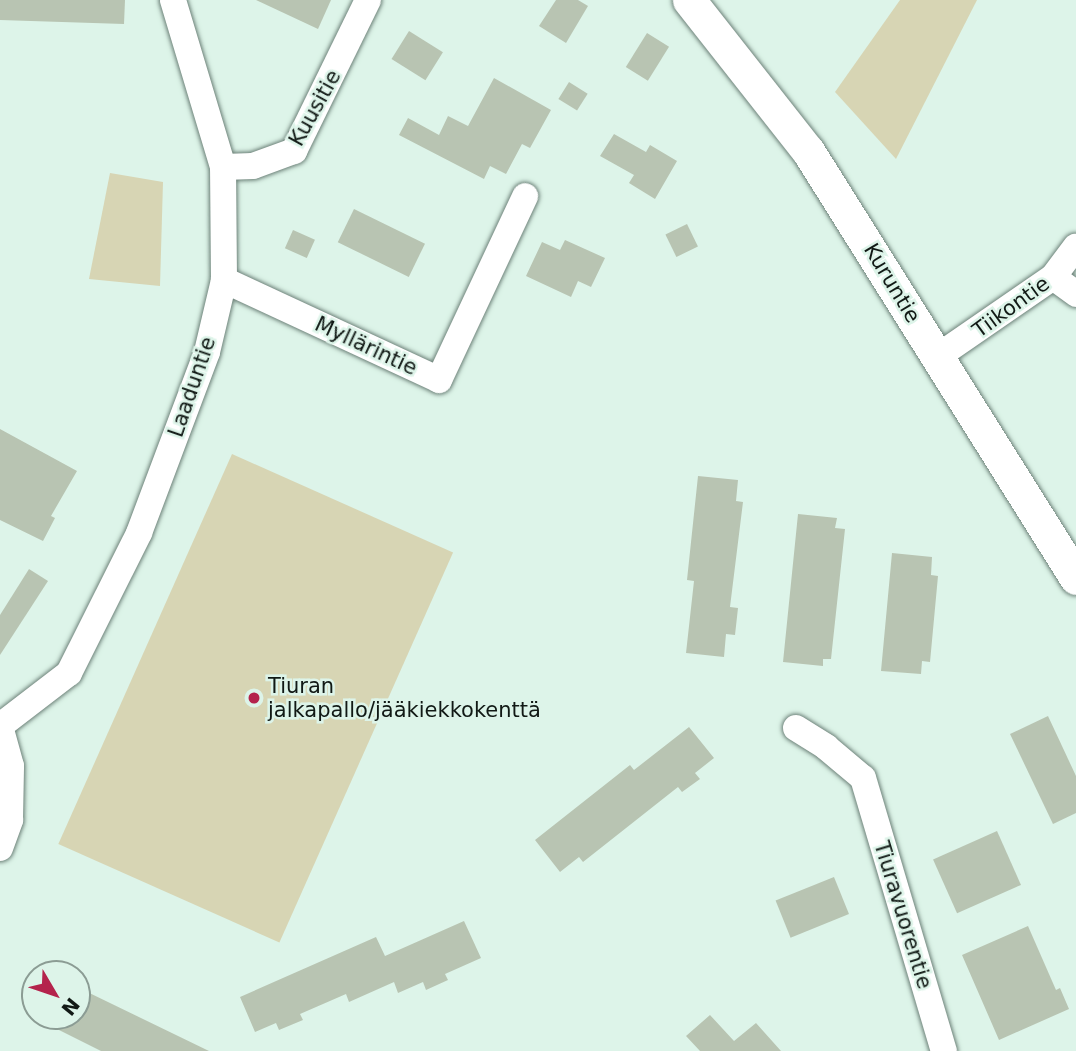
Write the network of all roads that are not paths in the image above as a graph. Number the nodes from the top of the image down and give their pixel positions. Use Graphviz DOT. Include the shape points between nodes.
graph roads {
  1 [pos="173,0"];
  2 [pos="368,0"];
  3 [pos="689,0"];
  4 [pos="223,167"];
  5 [pos="525,196"];
  6 [pos="1076,247"];
  7 [pos="1053,278"];
  8 [pos="224,280"];
  9 [pos="1076,294"];
  10 [pos="937,357"];
  11 [pos="1076,578"];
  12 [pos="796,728"];
  13 [pos="0,848"];
  14 [pos="944,1051"];
  1 -- 4 [label="street, Laaduntie"];
  2 -- 4 [label="street, Kuusitie" via="294,151 253,166"];
  3 -- 10 [label="main road, Kuruntie" via="808,150"];
  4 -- 8 [label="street, Laaduntie"];
  5 -- 8 [label="street, Myllärintie" via="439,380"];
  6 -- 7 [label="street, Tiikontie"];
  7 -- 9 [label="street"];
  7 -- 10 [label="street, Tiikontie"];
  8 -- 13 [label="street, Laaduntie" via="207,352 139,533 69,673 0,726 11,766 10,820"];
  10 -- 11 [label="main road, Kuruntie"];
  12 -- 14 [label="street, Tiuravuorentie" via="863,778"];
}
